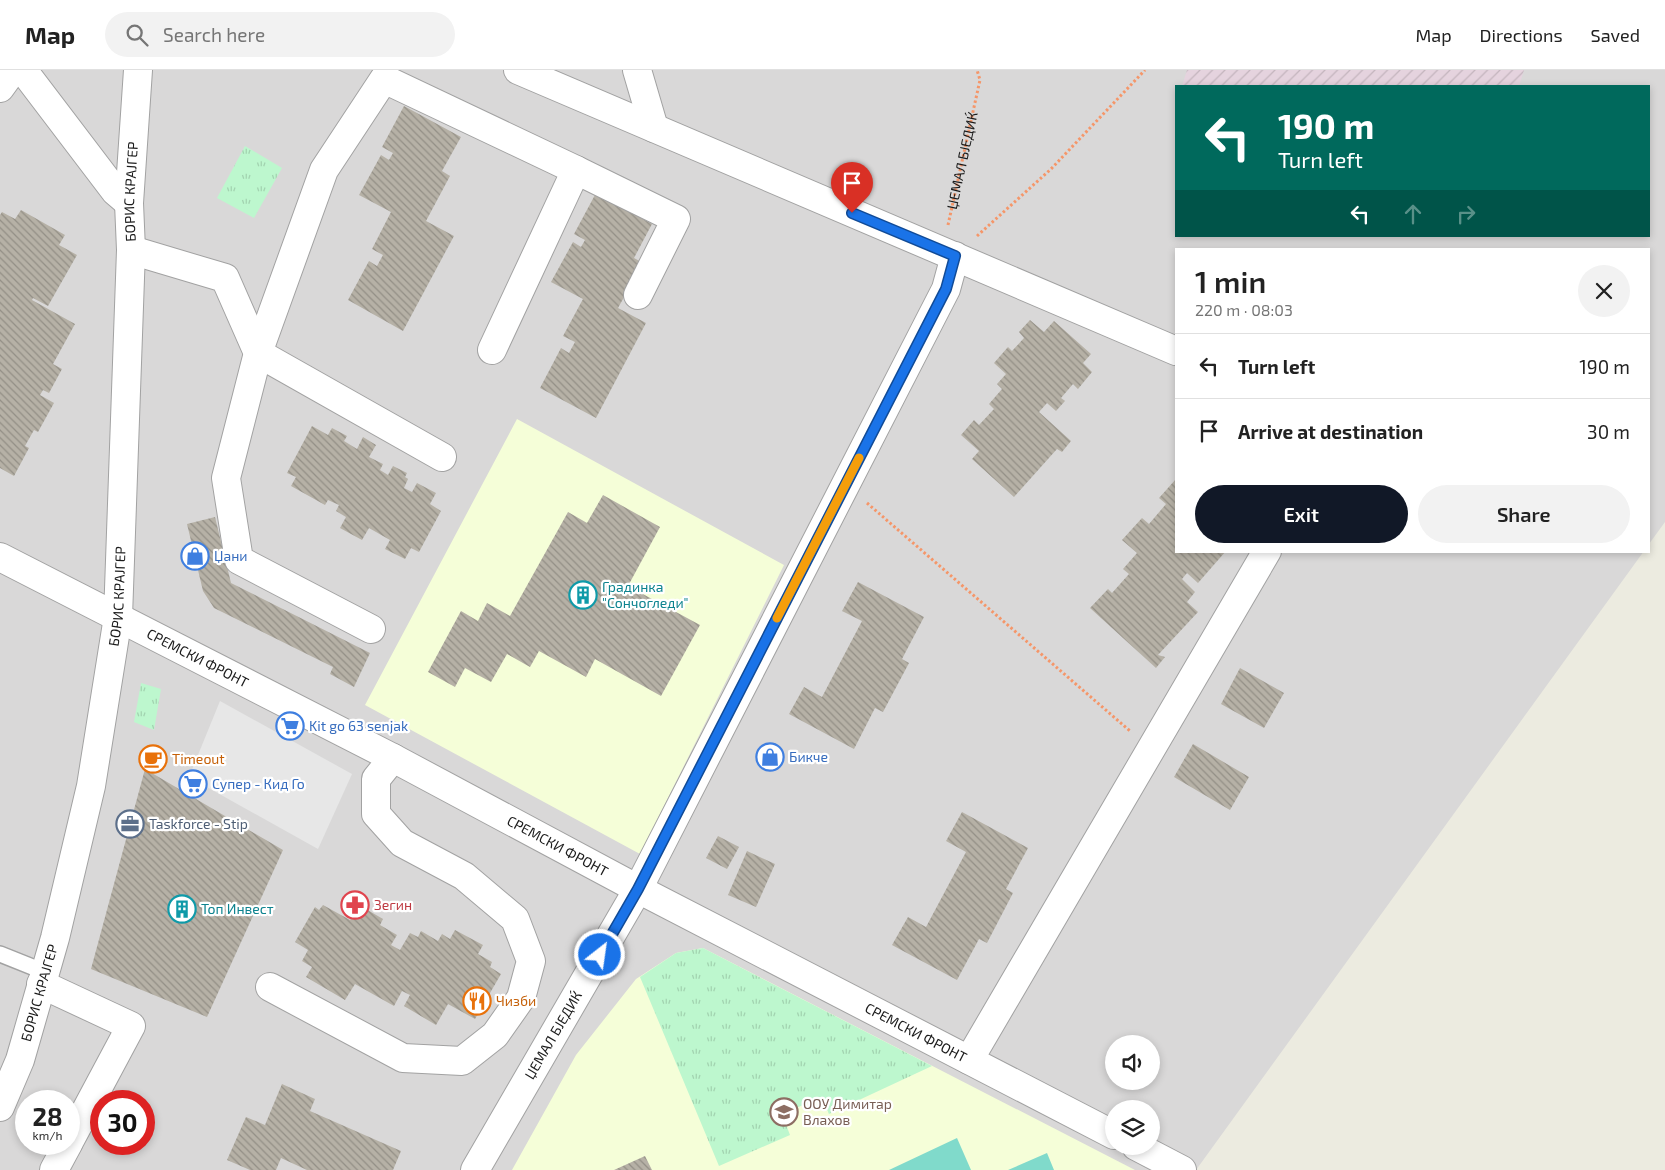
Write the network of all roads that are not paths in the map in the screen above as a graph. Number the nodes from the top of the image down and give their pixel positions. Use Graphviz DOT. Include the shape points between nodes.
graph roads {
  1 [pos="13,70"];
  2 [pos="23,70"];
  3 [pos="138,70"];
  4 [pos="518,70"];
  5 [pos="637,70"];
  6 [pos="0,88"];
  7 [pos="654,128"];
  8 [pos="576,170"];
  9 [pos="129,203"];
  10 [pos="131,250"];
  11 [pos="949,254"];
  12 [pos="638,295"];
  13 [pos="492,350"];
  14 [pos="1175,351"];
  15 [pos="258,353"];
  16 [pos="442,457"];
  17 [pos="1266,553"];
  18 [pos="0,557"];
  19 [pos="118,617"];
  20 [pos="371,629"];
  21 [pos="393,758"];
  22 [pos="638,889"];
  23 [pos="0,954"];
  24 [pos="43,978"];
  25 [pos="270,987"];
  26 [pos="970,1060"];
  27 [pos="0,1107"];
  28 [pos="80,1121"];
  29 [pos="1105,1129"];
  30 [pos="62,1155"];
  31 [pos="1153,1155"];
  32 [pos="54,1170"];
  33 [pos="475,1170"];
  34 [pos="1182,1170"];
  1 -- 6 [label="street"];
  2 -- 9 [label="street" via="114,191"];
  3 -- 9 [label="street, БОРИС КРАЈГЕР"];
  4 -- 7 [label="street"];
  5 -- 7 [label="street"];
  7 -- 11 [label="street"];
  8 -- 12 [label="street" via="676,219"];
  8 -- 13 [label="street"];
  8 -- 15 [label="street" via="384,80 324,170"];
  9 -- 10 [label="street, БОРИС КРАЈГЕР"];
  10 -- 15 [label="street" via="225,278"];
  10 -- 19 [label="street, БОРИС КРАЈГЕР"];
  11 -- 14 [label="street"];
  11 -- 22 [label="street, ЏЕМАЛ БЈЕДИЌ" via="946,289"];
  15 -- 16 [label="street"];
  15 -- 20 [label="street" via="226,478 239,560"];
  17 -- 26 [label="street"];
  18 -- 19 [label="street, СРЕМСКИ ФРОНТ"];
  19 -- 21 [label="street, СРЕМСКИ ФРОНТ"];
  19 -- 24 [label="street, БОРИС КРАЈГЕР" via="91,786"];
  21 -- 22 [label="street, СРЕМСКИ ФРОНТ"];
  21 -- 25 [label="street" via="376,780 376,814 402,843 464,876 515,919 531,961 521,998 495,1035 462,1061 403,1058"];
  22 -- 26 [label="street, СРЕМСКИ ФРОНТ"];
  22 -- 33 [label="street, ЏЕМАЛ БЈЕДИЌ"];
  23 -- 24 [label="lane"];
  24 -- 27 [label="street, БОРИС КРАЈГЕР" via="20,1060"];
  24 -- 28 [label="street" via="131,1026"];
  26 -- 29 [label="street, СРЕМСКИ ФРОНТ"];
  30 -- 32 [label="street"];
  31 -- 34 [label="street"];
}
